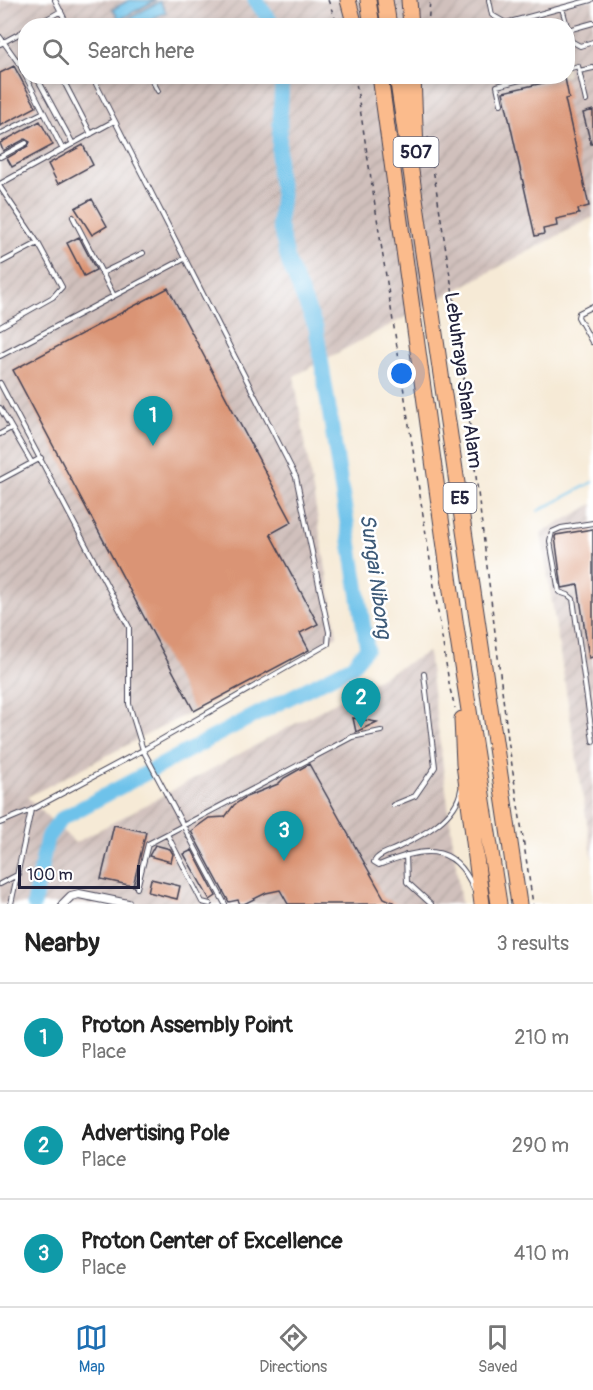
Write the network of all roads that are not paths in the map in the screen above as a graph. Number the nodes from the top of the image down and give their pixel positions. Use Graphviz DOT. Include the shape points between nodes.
graph roads {
  1 [pos="55,0"];
  2 [pos="348,0"];
  3 [pos="368,0"];
  4 [pos="385,0"];
  5 [pos="410,0"];
  6 [pos="489,0"];
  7 [pos="591,0"];
  8 [pos="562,8"];
  9 [pos="61,11"];
  10 [pos="48,18"];
  11 [pos="64,18"];
  12 [pos="353,18"];
  13 [pos="371,18"];
  14 [pos="388,18"];
  15 [pos="411,18"];
  16 [pos="498,18"];
  17 [pos="522,18"];
  18 [pos="564,18"];
  19 [pos="593,23"];
  20 [pos="575,26"];
  21 [pos="18,34"];
  22 [pos="0,37"];
  23 [pos="593,42"];
  24 [pos="2,43"];
  25 [pos="575,43"];
  26 [pos="18,63"];
  27 [pos="575,67"];
  28 [pos="593,68"];
  29 [pos="579,71"];
  30 [pos="29,84"];
  31 [pos="42,84"];
  32 [pos="65,84"];
  33 [pos="96,84"];
  34 [pos="154,84"];
  35 [pos="374,84"];
  36 [pos="381,84"];
  37 [pos="398,84"];
  38 [pos="413,84"];
  39 [pos="505,84"];
  40 [pos="158,91"];
  41 [pos="586,100"];
  42 [pos="501,104"];
  43 [pos="42,113"];
  44 [pos="114,121"];
  45 [pos="388,127"];
  46 [pos="0,134"];
  47 [pos="91,134"];
  48 [pos="26,143"];
  49 [pos="73,144"];
  50 [pos="63,150"];
  51 [pos="0,157"];
  52 [pos="0,185"];
  53 [pos="73,217"];
  54 [pos="420,228"];
  55 [pos="38,243"];
  56 [pos="143,253"];
  57 [pos="184,259"];
  58 [pos="0,263"];
  59 [pos="102,273"];
  60 [pos="114,296"];
  61 [pos="593,306"];
  62 [pos="0,327"];
  63 [pos="593,343"];
  64 [pos="0,356"];
  65 [pos="0,383"];
  66 [pos="0,408"];
  67 [pos="11,428"];
  68 [pos="0,434"];
  69 [pos="41,458"];
  70 [pos="32,463"];
  71 [pos="0,480"];
  72 [pos="593,523"];
  73 [pos="455,620"];
  74 [pos="424,674"];
  75 [pos="381,731"];
  76 [pos="593,741"];
  77 [pos="143,750"];
  78 [pos="464,764"];
  79 [pos="393,805"];
  80 [pos="31,810"];
  81 [pos="0,823"];
  82 [pos="183,826"];
  83 [pos="167,834"];
  84 [pos="406,855"];
  85 [pos="20,874"];
  86 [pos="0,884"];
  87 [pos="137,888"];
  88 [pos="11,904"];
  89 [pos="63,904"];
  90 [pos="128,904"];
  91 [pos="210,904"];
  92 [pos="225,904"];
  93 [pos="431,904"];
  94 [pos="478,904"];
  95 [pos="482,904"];
  96 [pos="499,904"];
  97 [pos="519,904"];
  1 -- 9 [label="lane"];
  2 -- 12 [label="highway"];
  3 -- 13 [label="highway"];
  4 -- 14 [label="highway"];
  5 -- 15 [label="highway"];
  6 -- 16 [label="lane" via="492,15"];
  7 -- 8 [label="lane"];
  8 -- 17 [label="lane"];
  8 -- 18 [label="lane"];
  9 -- 10 [label="lane"];
  9 -- 11 [label="lane"];
  19 -- 20 [label="lane"];
  21 -- 24 [label="lane"];
  22 -- 24 [label="lane"];
  23 -- 25 [label="lane" via="580,46"];
  24 -- 26 [label="lane"];
  27 -- 29 [label="lane"];
  28 -- 29 [label="lane"];
  29 -- 41 [label="lane"];
  30 -- 43 [label="lane"];
  31 -- 49 [label="lane"];
  32 -- 47 [label="lane"];
  33 -- 44 [label="lane"];
  34 -- 40 [label="lane"];
  35 -- 45 [label="highway, 507"];
  36 -- 45 [label="highway, Lebuhraya Shah Alam / E5"];
  37 -- 54 [label="highway, Lebuhraya Shah Alam / E5"];
  38 -- 54 [label="highway, 507"];
  39 -- 42 [label="lane" via="497,86"];
  43 -- 46 [label="lane"];
  43 -- 50 [label="lane"];
  44 -- 47 [label="lane"];
  44 -- 57 [label="lane"];
  45 -- 73 [label="highway, Lebuhraya Shah Alam / E5"];
  47 -- 49 [label="lane"];
  48 -- 51 [label="lane"];
  49 -- 50 [label="lane"];
  50 -- 52 [label="lane"];
  52 -- 55 [label="lane"];
  53 -- 59 [label="lane"];
  54 -- 97 [label="highway, Lebuhraya Shah Alam / E5"];
  55 -- 58 [label="lane"];
  55 -- 62 [label="lane" via="61,291"];
  56 -- 59 [label="lane"];
  57 -- 60 [label="lane"];
  57 -- 77 [label="lane" via="296,477 329,632 328,644"];
  59 -- 60 [label="lane"];
  60 -- 64 [label="lane"];
  61 -- 63 [label="lane" via="579,313"];
  65 -- 69 [label="lane"];
  66 -- 67 [label="lane"];
  67 -- 68 [label="lane"];
  67 -- 70 [label="lane"];
  69 -- 70 [label="lane"];
  69 -- 77 [label="lane" via="129,627 129,704"];
  70 -- 71 [label="lane"];
  72 -- 76 [label="lane" via="561,528 552,532 550,541 559,592 573,599"];
  73 -- 78 [label="highway"];
  73 -- 96 [label="highway, Lebuhraya Shah Alam / E5"];
  74 -- 79 [label="lane" via="435,766 415,796"];
  75 -- 82 [label="lane" via="352,737"];
  77 -- 80 [label="lane"];
  77 -- 82 [label="lane"];
  78 -- 84 [label="lane" via="460,794 443,820 374,862 379,865"];
  78 -- 95 [label="highway"];
  80 -- 81 [label="lane"];
  80 -- 85 [label="lane"];
  82 -- 83 [label="lane"];
  82 -- 92 [label="lane"];
  83 -- 87 [label="lane" via="148,844"];
  83 -- 91 [label="lane" via="202,902"];
  84 -- 93 [label="lane" via="407,882"];
  84 -- 94 [label="lane" via="425,850 447,856 462,867"];
  85 -- 86 [label="lane"];
  85 -- 88 [label="lane"];
  89 -- 90 [label="street" via="79,894"];
}
